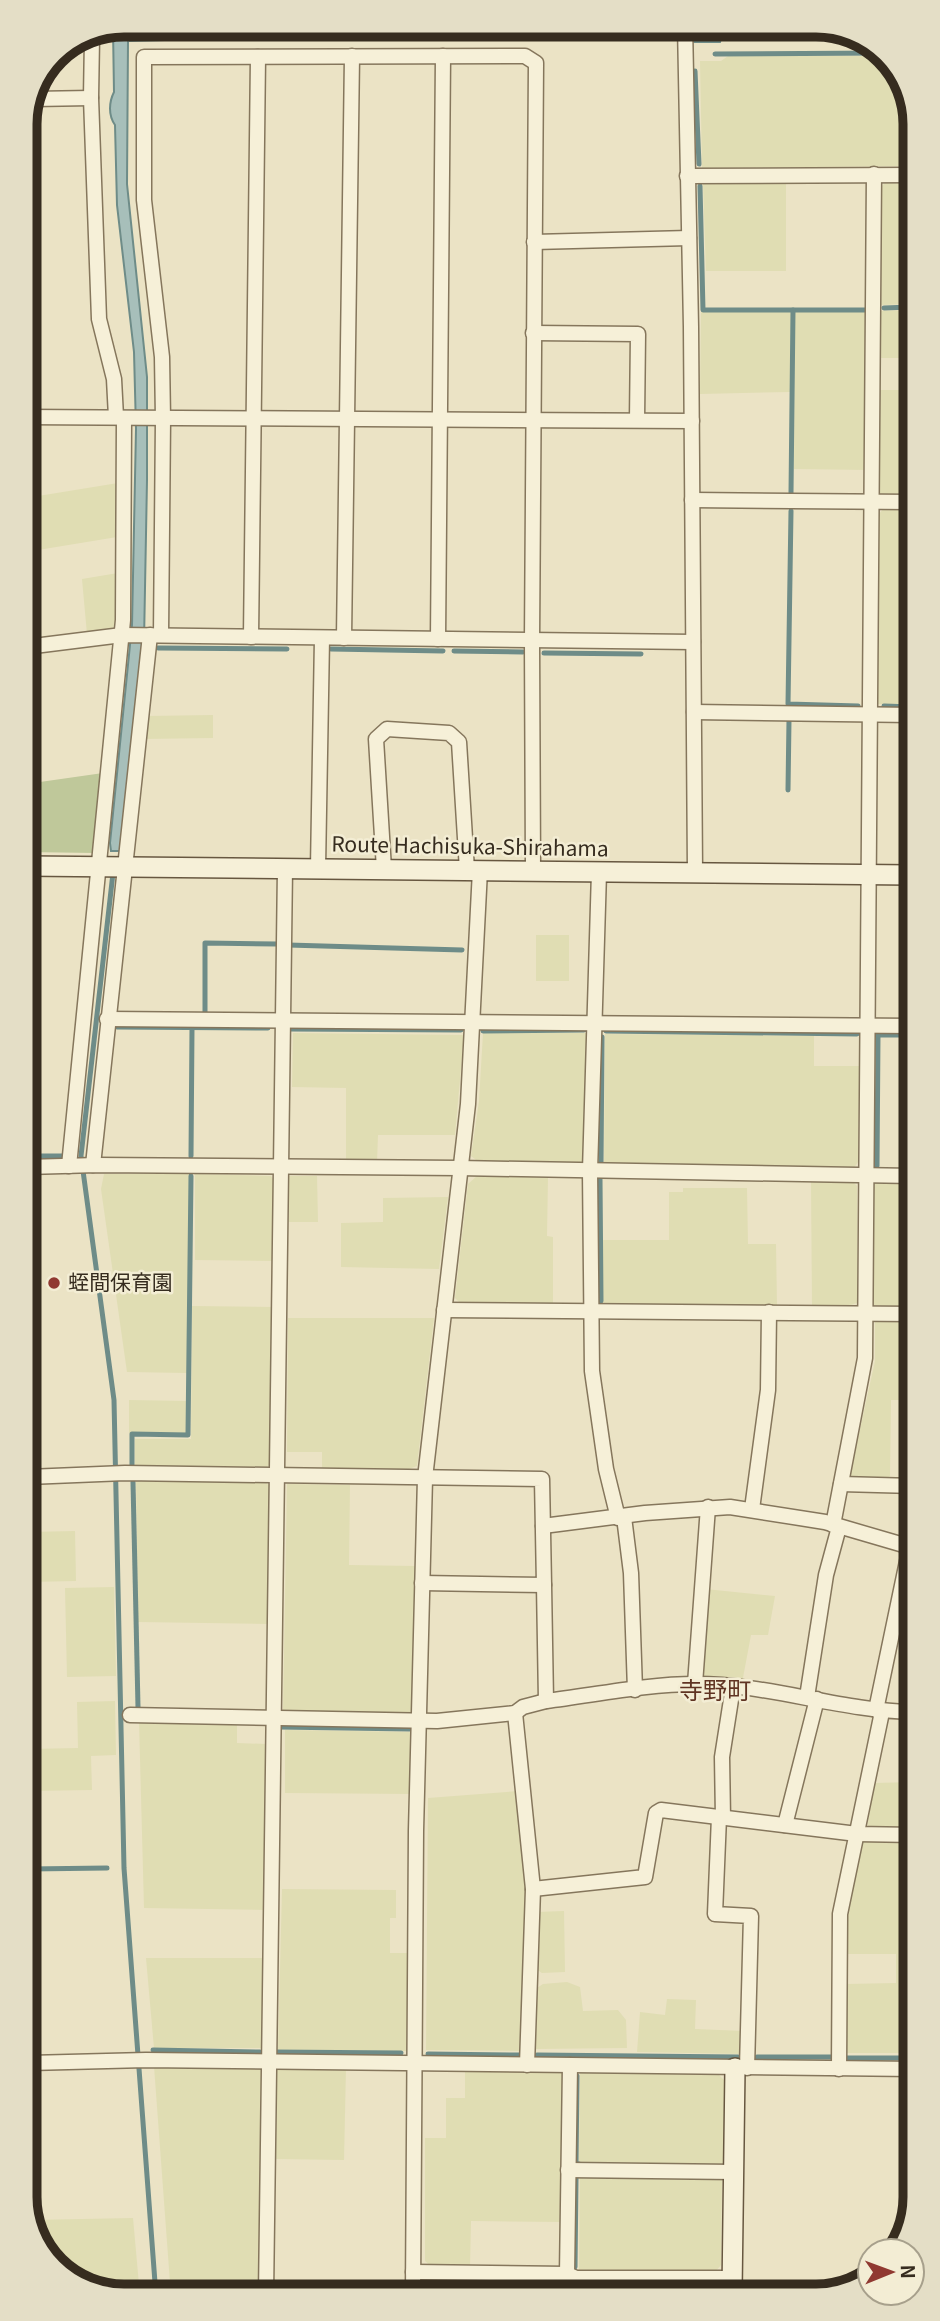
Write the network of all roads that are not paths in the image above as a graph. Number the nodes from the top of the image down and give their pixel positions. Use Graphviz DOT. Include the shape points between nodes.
graph roads {
  1 [pos="684,37"];
  2 [pos="92,43"];
  3 [pos="443,56"];
  4 [pos="258,57"];
  5 [pos="352,57"];
  6 [pos="91,98"];
  7 [pos="41,99"];
  8 [pos="874,174"];
  9 [pos="903,175"];
  10 [pos="687,176"];
  11 [pos="689,238"];
  12 [pos="534,242"];
  13 [pos="533,333"];
  14 [pos="37,417"];
  15 [pos="130,419"];
  16 [pos="163,419"];
  17 [pos="254,419"];
  18 [pos="346,419"];
  19 [pos="439,420"];
  20 [pos="533,420"];
  21 [pos="637,420"];
  22 [pos="692,421"];
  23 [pos="692,500"];
  24 [pos="872,502"];
  25 [pos="903,502"];
  26 [pos="125,635"];
  27 [pos="153,635"];
  28 [pos="251,637"];
  29 [pos="322,638"];
  30 [pos="345,638"];
  31 [pos="438,639"];
  32 [pos="532,641"];
  33 [pos="693,642"];
  34 [pos="37,646"];
  35 [pos="694,712"];
  36 [pos="868,714"];
  37 [pos="903,715"];
  38 [pos="37,866"];
  39 [pos="100,866"];
  40 [pos="125,866"];
  41 [pos="285,868"];
  42 [pos="318,868"];
  43 [pos="384,869"];
  44 [pos="474,870"];
  45 [pos="533,871"];
  46 [pos="599,872"];
  47 [pos="695,873"];
  48 [pos="869,874"];
  49 [pos="903,875"];
  50 [pos="107,1019"];
  51 [pos="280,1021"];
  52 [pos="474,1023"];
  53 [pos="594,1023"];
  54 [pos="867,1025"];
  55 [pos="903,1026"];
  56 [pos="91,1165"];
  57 [pos="71,1166"];
  58 [pos="37,1167"];
  59 [pos="278,1167"];
  60 [pos="459,1168"];
  61 [pos="590,1171"];
  62 [pos="866,1175"];
  63 [pos="903,1176"];
  64 [pos="444,1310"];
  65 [pos="591,1310"];
  66 [pos="769,1312"];
  67 [pos="865,1313"];
  68 [pos="903,1314"];
  69 [pos="275,1476"];
  70 [pos="37,1477"];
  71 [pos="425,1478"];
  72 [pos="841,1484"];
  73 [pos="903,1486"];
  74 [pos="708,1507"];
  75 [pos="752,1509"];
  76 [pos="621,1518"];
  77 [pos="543,1526"];
  78 [pos="836,1526"];
  79 [pos="903,1545"];
  80 [pos="422,1583"];
  81 [pos="544,1585"];
  82 [pos="903,1592"];
  83 [pos="695,1684"];
  84 [pos="733,1687"];
  85 [pos="635,1690"];
  86 [pos="812,1698"];
  87 [pos="546,1701"];
  88 [pos="879,1711"];
  89 [pos="903,1712"];
  90 [pos="515,1713"];
  91 [pos="130,1715"];
  92 [pos="272,1717"];
  93 [pos="418,1720"];
  94 [pos="721,1818"];
  95 [pos="785,1825"];
  96 [pos="857,1834"];
  97 [pos="903,1835"];
  98 [pos="533,1889"];
  99 [pos="269,2061"];
  100 [pos="37,2063"];
  101 [pos="414,2063"];
  102 [pos="527,2065"];
  103 [pos="570,2065"];
  104 [pos="741,2068"];
  105 [pos="839,2069"];
  106 [pos="903,2069"];
  107 [pos="568,2170"];
  108 [pos="734,2172"];
  109 [pos="413,2272"];
  110 [pos="567,2274"];
  111 [pos="266,2284"];
  112 [pos="412,2284"];
  113 [pos="710,2284"];
  114 [pos="732,2284"];
  1 -- 10 [label="street"];
  2 -- 6 [label="street"];
  3 -- 5 [label="street"];
  3 -- 12 [label="street" via="525,56 536,63"];
  3 -- 19 [label="street"];
  4 -- 5 [label="street"];
  4 -- 16 [label="street" via="144,57 144,201 162,358"];
  4 -- 17 [label="street"];
  5 -- 18 [label="street"];
  6 -- 7 [label="street"];
  6 -- 15 [label="street" via="99,319"];
  8 -- 9 [label="street"];
  8 -- 10 [label="street"];
  8 -- 24 [label="street"];
  10 -- 11 [label="street"];
  11 -- 12 [label="street"];
  11 -- 22 [label="street"];
  12 -- 13 [label="street"];
  13 -- 20 [label="street"];
  13 -- 21 [label="street" via="638,334"];
  14 -- 15 [label="street"];
  15 -- 16 [label="street"];
  15 -- 26 [label="street"];
  16 -- 17 [label="street"];
  16 -- 27 [label="street"];
  17 -- 18 [label="street"];
  17 -- 28 [label="street"];
  18 -- 19 [label="street"];
  18 -- 30 [label="street"];
  19 -- 20 [label="street"];
  19 -- 31 [label="street"];
  20 -- 21 [label="street"];
  20 -- 32 [label="street"];
  21 -- 22 [label="street"];
  22 -- 23 [label="street"];
  23 -- 24 [label="street"];
  23 -- 33 [label="street"];
  24 -- 25 [label="street"];
  24 -- 36 [label="street"];
  26 -- 27 [label="street"];
  26 -- 34 [label="street"];
  26 -- 39 [label="street"];
  27 -- 28 [label="street"];
  27 -- 40 [label="street"];
  28 -- 29 [label="street"];
  29 -- 30 [label="street"];
  29 -- 42 [label="street"];
  30 -- 31 [label="street"];
  31 -- 32 [label="street"];
  32 -- 33 [label="street"];
  32 -- 45 [label="street"];
  33 -- 35 [label="street"];
  35 -- 36 [label="street"];
  35 -- 47 [label="street"];
  36 -- 37 [label="street"];
  36 -- 48 [label="street"];
  38 -- 39 [label="main road, Route Hachisuka-Shirahama"];
  39 -- 40 [label="main road, Route Hachisuka-Shirahama"];
  39 -- 57 [label="street"];
  40 -- 41 [label="main road, Route Hachisuka-Shirahama"];
  40 -- 50 [label="street"];
  41 -- 42 [label="main road, Route Hachisuka-Shirahama"];
  41 -- 51 [label="street"];
  42 -- 43 [label="main road, Route Hachisuka-Shirahama"];
  43 -- 44 [label="main road, Route Hachisuka-Shirahama"];
  43 -- 44 [label="street" via="376,739 387,729 449,733 459,742"];
  44 -- 45 [label="main road, Route Hachisuka-Shirahama"];
  44 -- 52 [label="street"];
  45 -- 46 [label="main road, Route Hachisuka-Shirahama"];
  46 -- 47 [label="main road, Route Hachisuka-Shirahama"];
  46 -- 53 [label="street"];
  47 -- 48 [label="main road, Route Hachisuka-Shirahama"];
  48 -- 49 [label="main road, Route Hachisuka-Shirahama"];
  48 -- 54 [label="street"];
  50 -- 51 [label="street"];
  50 -- 56 [label="street"];
  51 -- 52 [label="street"];
  51 -- 59 [label="street"];
  52 -- 53 [label="street"];
  52 -- 60 [label="street"];
  53 -- 54 [label="street"];
  53 -- 61 [label="street"];
  54 -- 55 [label="street"];
  54 -- 62 [label="street"];
  56 -- 57 [label="street"];
  56 -- 59 [label="street"];
  57 -- 58 [label="street"];
  59 -- 60 [label="street"];
  59 -- 69 [label="street"];
  60 -- 61 [label="street"];
  60 -- 64 [label="street"];
  61 -- 62 [label="street"];
  61 -- 65 [label="street"];
  62 -- 63 [label="street"];
  62 -- 67 [label="street"];
  64 -- 65 [label="street"];
  64 -- 71 [label="street"];
  65 -- 66 [label="street"];
  65 -- 76 [label="street" via="595,1401 606,1469"];
  66 -- 67 [label="street"];
  66 -- 75 [label="street" via="768,1390"];
  67 -- 68 [label="street"];
  67 -- 72 [label="street" via="865,1358"];
  69 -- 70 [label="street"];
  69 -- 71 [label="street"];
  69 -- 92 [label="street"];
  71 -- 77 [label="street" via="542,1479"];
  71 -- 80 [label="street"];
  72 -- 73 [label="street"];
  72 -- 78 [label="street"];
  74 -- 75 [label="street"];
  74 -- 76 [label="street"];
  74 -- 83 [label="street"];
  75 -- 78 [label="street"];
  76 -- 77 [label="street"];
  76 -- 85 [label="street" via="631,1573"];
  77 -- 81 [label="street"];
  78 -- 79 [label="street"];
  78 -- 86 [label="street"];
  80 -- 81 [label="street"];
  80 -- 93 [label="street"];
  81 -- 87 [label="street"];
  82 -- 88 [label="street"];
  83 -- 84 [label="street"];
  83 -- 85 [label="street"];
  84 -- 86 [label="street"];
  84 -- 94 [label="street" via="722,1757"];
  85 -- 87 [label="street"];
  86 -- 88 [label="street"];
  86 -- 95 [label="street"];
  87 -- 90 [label="street"];
  88 -- 89 [label="street"];
  88 -- 96 [label="street"];
  90 -- 93 [label="street"];
  90 -- 98 [label="street"];
  91 -- 92 [label="street"];
  92 -- 93 [label="street"];
  92 -- 99 [label="street"];
  93 -- 101 [label="street"];
  94 -- 95 [label="street"];
  94 -- 98 [label="street" via="656,1813 645,1877"];
  94 -- 104 [label="street" via="715,1914 751,1916"];
  95 -- 96 [label="street"];
  96 -- 97 [label="street"];
  96 -- 105 [label="street" via="840,1914"];
  98 -- 102 [label="street"];
  99 -- 100 [label="street"];
  99 -- 101 [label="street"];
  99 -- 111 [label="street"];
  101 -- 102 [label="street"];
  101 -- 109 [label="street"];
  102 -- 103 [label="street"];
  103 -- 104 [label="street"];
  103 -- 107 [label="street"];
  104 -- 105 [label="street"];
  104 -- 108 [label="main road"];
  105 -- 106 [label="street"];
  107 -- 108 [label="street"];
  107 -- 110 [label="street"];
  108 -- 114 [label="main road"];
  109 -- 110 [label="street"];
  109 -- 112 [label="street"];
  110 -- 113 [label="street"];
}
